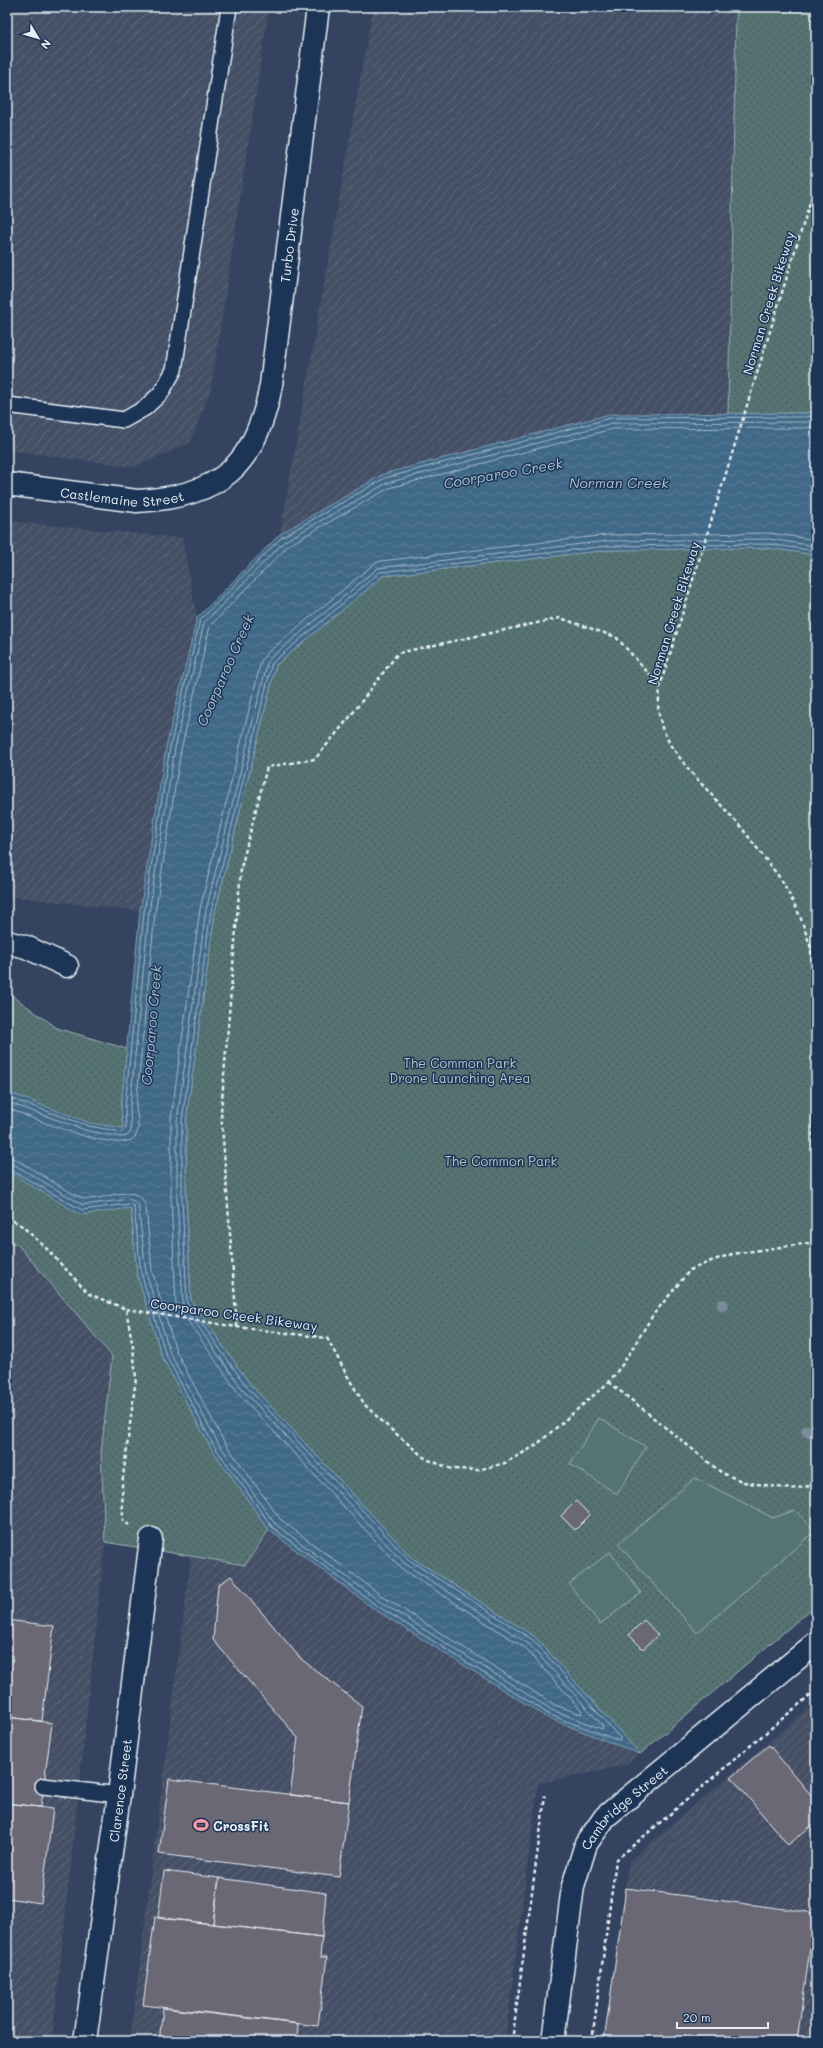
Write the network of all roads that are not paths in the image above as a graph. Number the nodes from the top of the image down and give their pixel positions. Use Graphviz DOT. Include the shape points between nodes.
graph roads {
  1 [pos="229,7"];
  2 [pos="318,7"];
  3 [pos="7,405"];
  4 [pos="230,472"];
  5 [pos="7,484"];
  6 [pos="7,942"];
  7 [pos="66,966"];
  8 [pos="151,1538"];
  9 [pos="816,1643"];
  10 [pos="43,1786"];
  11 [pos="119,1795"];
  12 [pos="85,2041"];
  13 [pos="553,2041"];
  1 -- 3 [label="lane" via="174,370 161,392 145,408 124,420"];
  2 -- 4 [label="street, Turbo Drive" via="271,385 260,428 251,446"];
  4 -- 5 [label="street, Castlemaine Street" via="216,484 157,500 137,501"];
  6 -- 7 [label="street" via="26,947"];
  8 -- 11 [label="street, Clarence Street"];
  9 -- 13 [label="street, Cambridge Street" via="650,1778 605,1817 593,1831 578,1864 573,1886"];
  10 -- 11 [label="lane"];
  11 -- 12 [label="street, Clarence Street"];
}
